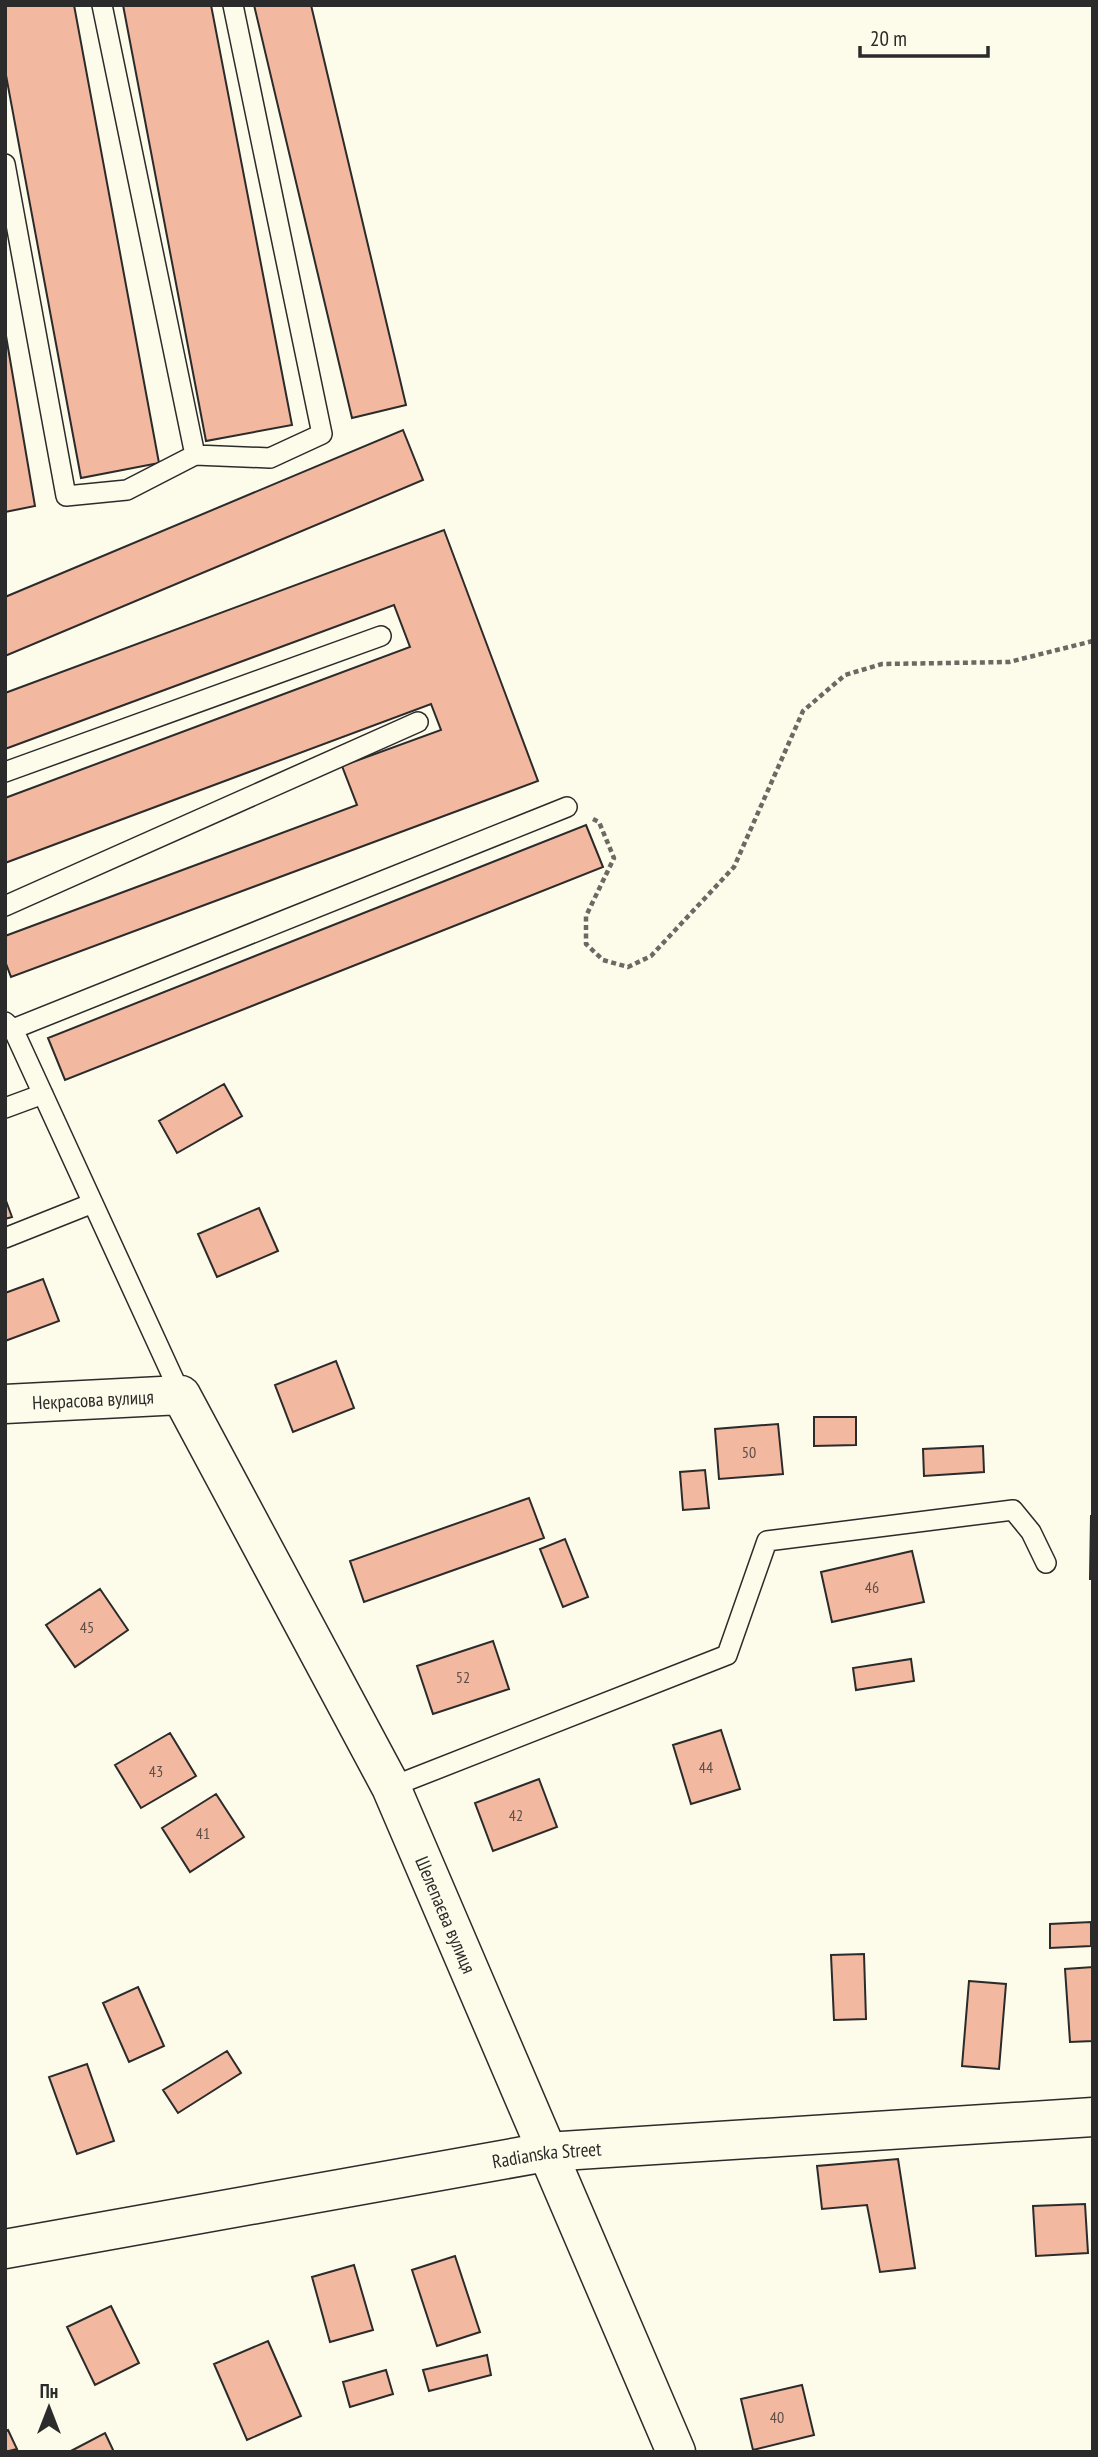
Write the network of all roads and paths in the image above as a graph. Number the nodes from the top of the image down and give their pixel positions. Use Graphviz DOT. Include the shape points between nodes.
graph roads {
  1 [pos="102,5"];
  2 [pos="233,5"];
  3 [pos="5,164"];
  4 [pos="195,455"];
  5 [pos="381,636"];
  6 [pos="1093,641"];
  7 [pos="418,722"];
  8 [pos="5,772"];
  9 [pos="567,807"];
  10 [pos="5,906"];
  11 [pos="9,1026"];
  12 [pos="43,1094"];
  13 [pos="5,1108"];
  14 [pos="93,1203"];
  15 [pos="5,1238"];
  16 [pos="181,1395"];
  17 [pos="5,1404"];
  18 [pos="1046,1563"];
  19 [pos="391,1787"];
  20 [pos="1093,2117"];
  21 [pos="546,2152"];
  22 [pos="5,2249"];
  23 [pos="676,2452"];
  1 -- 4 [label="lane"];
  2 -- 4 [label="lane" via="322,434 270,458"];
  3 -- 4 [label="lane" via="66,496 127,490"];
  5 -- 8 [label="lane"];
  6 -- 9 [label="path" via="1009,662 882,664 845,675 803,711 734,867 651,956 628,967 603,960 586,944 586,916 614,858 599,822"];
  7 -- 10 [label="lane"];
  9 -- 11 [label="lane"];
  11 -- 12 [label="lane"];
  12 -- 13 [label="lane"];
  12 -- 14 [label="lane"];
  14 -- 15 [label="lane"];
  14 -- 16 [label="lane"];
  16 -- 17 [label="street, Некрасова вулиця"];
  16 -- 19 [label="street, Шелепаєва вулиця"];
  18 -- 19 [label="lane" via="1031,1532 1013,1510 767,1541 727,1655"];
  19 -- 21 [label="street, Шелепаєва вулиця"];
  20 -- 21 [label="street, Radianska Street"];
  21 -- 22 [label="street, Radianska Street"];
  21 -- 23 [label="street, Шелепаєва вулиця"];
}
